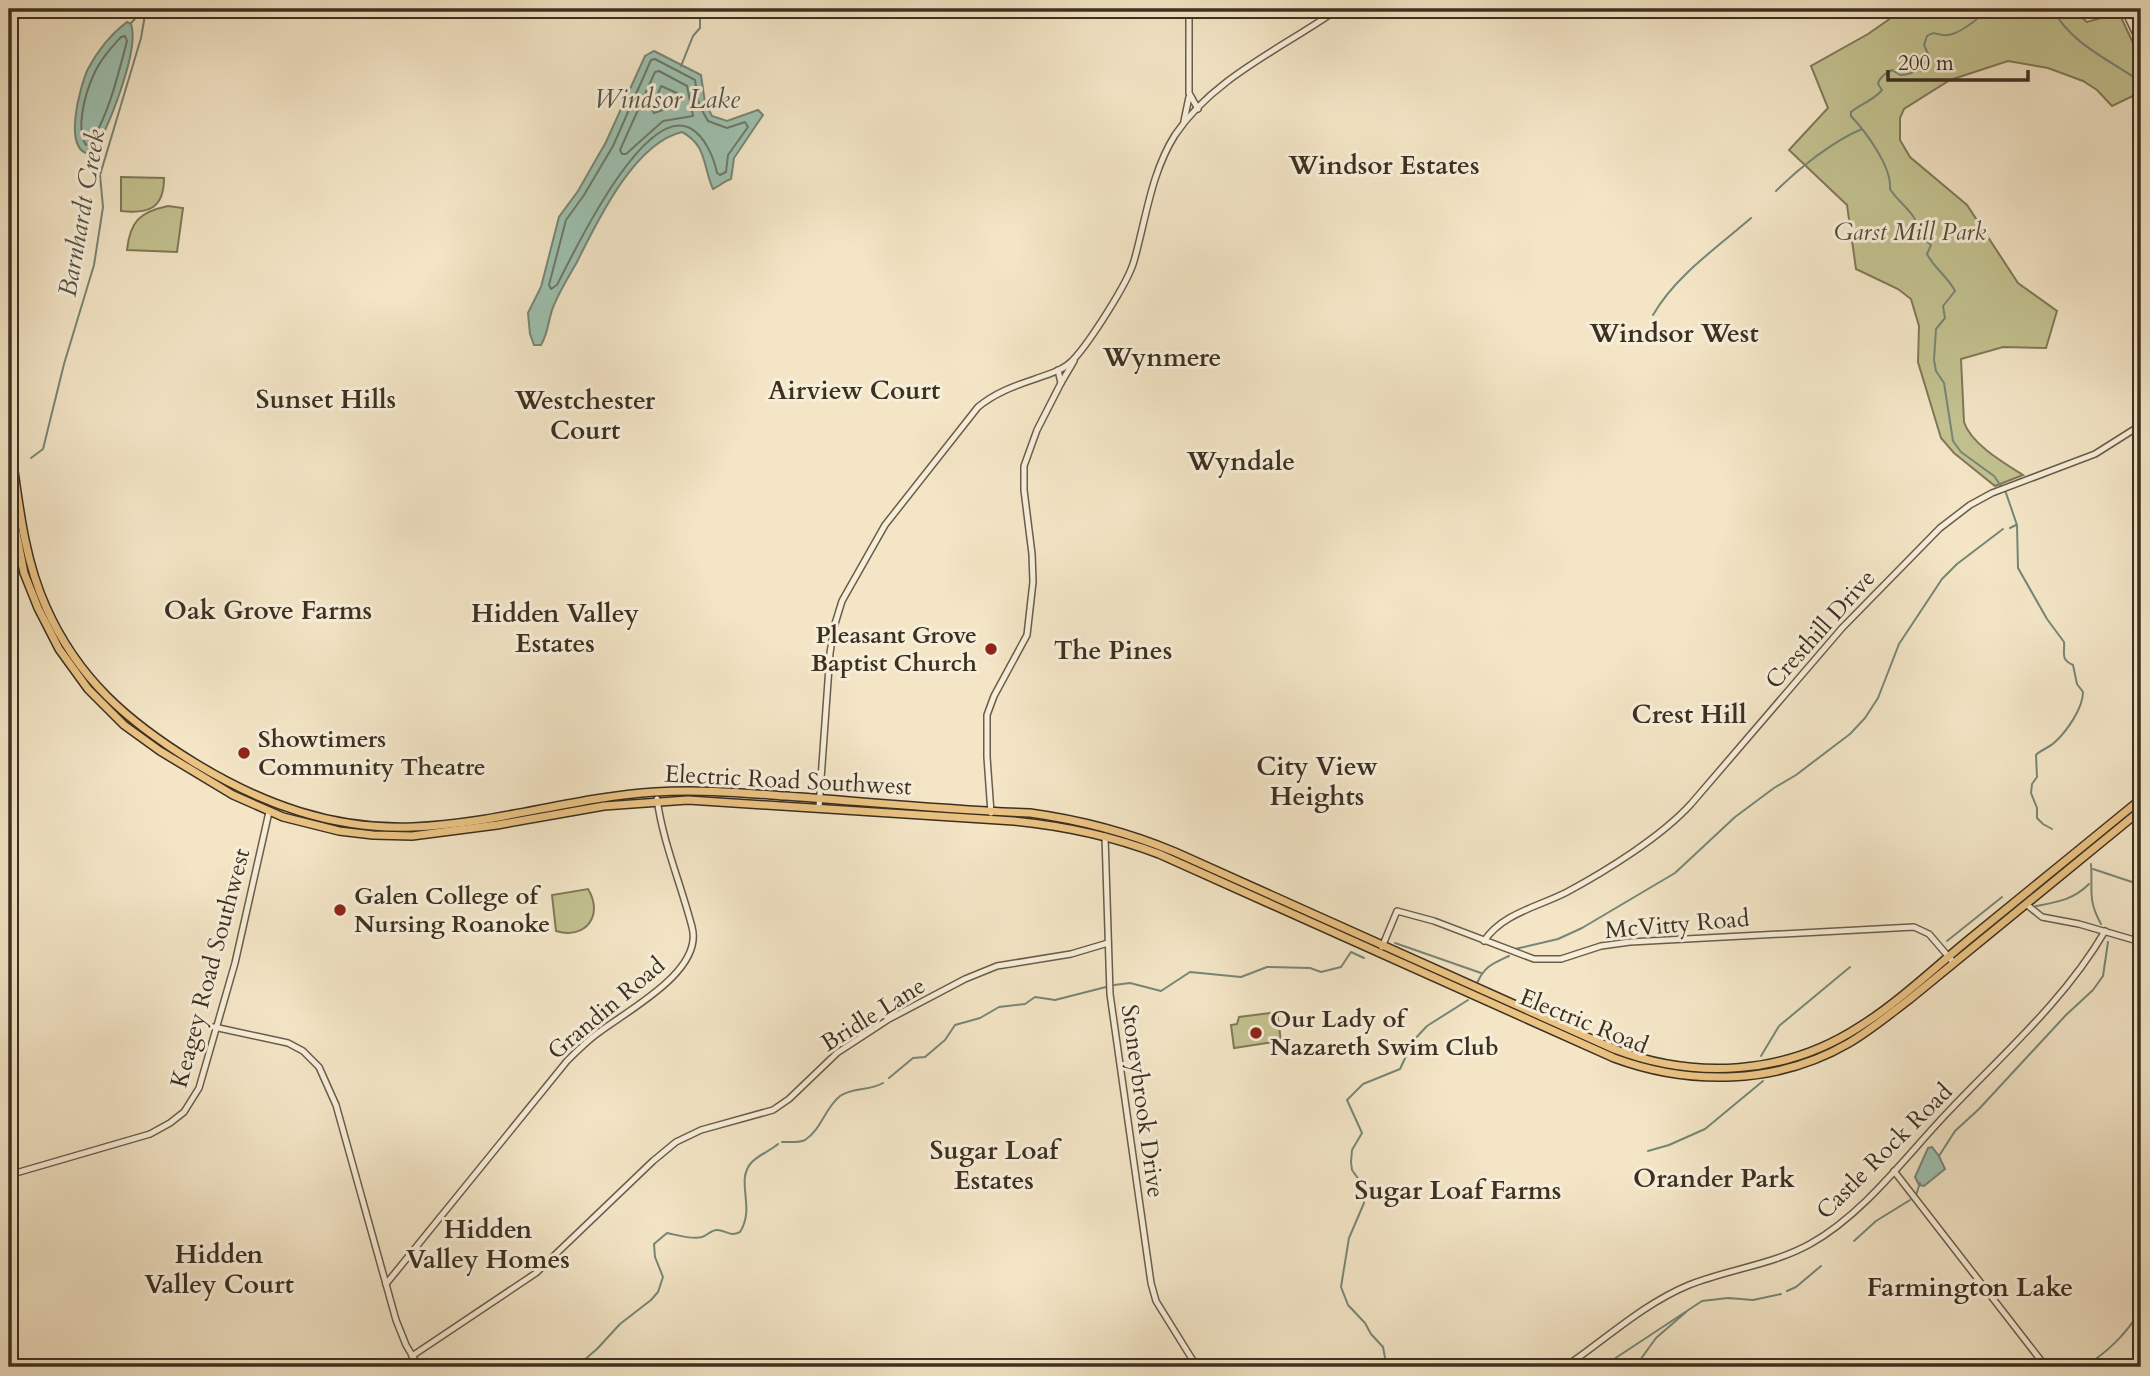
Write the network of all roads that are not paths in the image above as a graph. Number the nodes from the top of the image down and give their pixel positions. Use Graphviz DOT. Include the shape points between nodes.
graph roads {
  1 [pos="1189,9"];
  2 [pos="1338,9"];
  3 [pos="2124,9"];
  4 [pos="2141,45"];
  5 [pos="1189,93"];
  6 [pos="1198,109"];
  7 [pos="1183,125"];
  8 [pos="1075,358"];
  9 [pos="1058,370"];
  10 [pos="1060,386"];
  11 [pos="2141,425"];
  12 [pos="9,436"];
  13 [pos="9,496"];
  14 [pos="657,792"];
  15 [pos="2141,799"];
  16 [pos="657,801"];
  17 [pos="819,803"];
  18 [pos="2141,810"];
  19 [pos="269,812"];
  20 [pos="991,815"];
  21 [pos="961,817"];
  22 [pos="1106,831"];
  23 [pos="2026,904"];
  24 [pos="2105,931"];
  25 [pos="1484,941"];
  26 [pos="2141,942"];
  27 [pos="1108,943"];
  28 [pos="1381,949"];
  29 [pos="1951,959"];
  30 [pos="215,1027"];
  31 [pos="1894,1171"];
  32 [pos="9,1175"];
  33 [pos="386,1284"];
  34 [pos="412,1356"];
  35 [pos="419,1367"];
  36 [pos="1197,1367"];
  37 [pos="1565,1367"];
  38 [pos="2046,1367"];
  1 -- 5 [label="street"];
  2 -- 6 [label="street" via="1244,69"];
  3 -- 4 [label="street"];
  5 -- 6 [label="street"];
  5 -- 7 [label="street"];
  6 -- 7 [label="street"];
  7 -- 8 [label="street" via="1157,175 1128,277"];
  8 -- 9 [label="street"];
  8 -- 10 [label="street"];
  9 -- 10 [label="street"];
  9 -- 17 [label="street" via="995,394 978,407 885,524 857,571 832,637"];
  10 -- 20 [label="street" via="1024,466 1033,570 1029,626 988,715"];
  11 -- 25 [label="street, Cresthill Drive" via="2095,454 2002,488 1958,514 1842,628 1670,825 1576,887 1498,923"];
  12 -- 14 [label="main road, Electric Road Southwest" via="26,546 45,606 66,645 93,683 129,719 236,787 322,819 387,827 450,824 601,797"];
  13 -- 19 [label="main road, Electric Road Southwest" via="21,559 38,608 59,649 88,689 124,725 160,751"];
  14 -- 16 [label="street, Grandin Road"];
  14 -- 17 [label="main road, Electric Road Southwest" via="727,792"];
  15 -- 29 [label="main road, Electric Road"];
  16 -- 17 [label="main road, Electric Road Southwest"];
  16 -- 19 [label="main road, Electric Road Southwest" via="412,835 340,831"];
  16 -- 33 [label="street, Grandin Road" via="695,940 687,960 663,986 597,1033 567,1061"];
  17 -- 20 [label="main road, Electric Road Southwest"];
  17 -- 21 [label="main road, Electric Road Southwest"];
  18 -- 23 [label="main road, Electric Road"];
  19 -- 30 [label="street, Keagey Road Southwest" via="235,963"];
  20 -- 21 [label="main road, Electric Road"];
  20 -- 22 [label="main road, Electric Road" via="1030,813"];
  22 -- 27 [label="street, Stoneybrook Drive"];
  22 -- 28 [label="main road, Electric Road" via="1175,852"];
  23 -- 24 [label="street" via="2042,917"];
  23 -- 29 [label="main road, Electric Road"];
  24 -- 26 [label="street"];
  24 -- 31 [label="street, Castle Rock Road" via="2055,1000"];
  25 -- 28 [label="street, McVitty Road" via="1397,911"];
  25 -- 29 [label="street, McVitty Road" via="1525,957 1553,960 1630,942 1914,927 1929,934"];
  27 -- 34 [label="street, Bridle Lane" via="997,967 965,979 837,1053 773,1110 701,1130 676,1142 536,1273"];
  27 -- 36 [label="street, Stoneybrook Drive" via="1111,994 1154,1295"];
  28 -- 29 [label="main road, Electric Road" via="1622,1052 1669,1065 1713,1069 1778,1062 1828,1044 1870,1020"];
  30 -- 32 [label="street, Keagey Road Southwest" via="199,1088 178,1118 137,1139"];
  30 -- 33 [label="street" via="288,1043 319,1067 336,1105"];
  31 -- 37 [label="street, Castle Rock Road" via="1843,1222 1809,1245 1670,1294"];
  31 -- 38 [label="street"];
  33 -- 34 [label="street"];
  34 -- 35 [label="street"];
}
